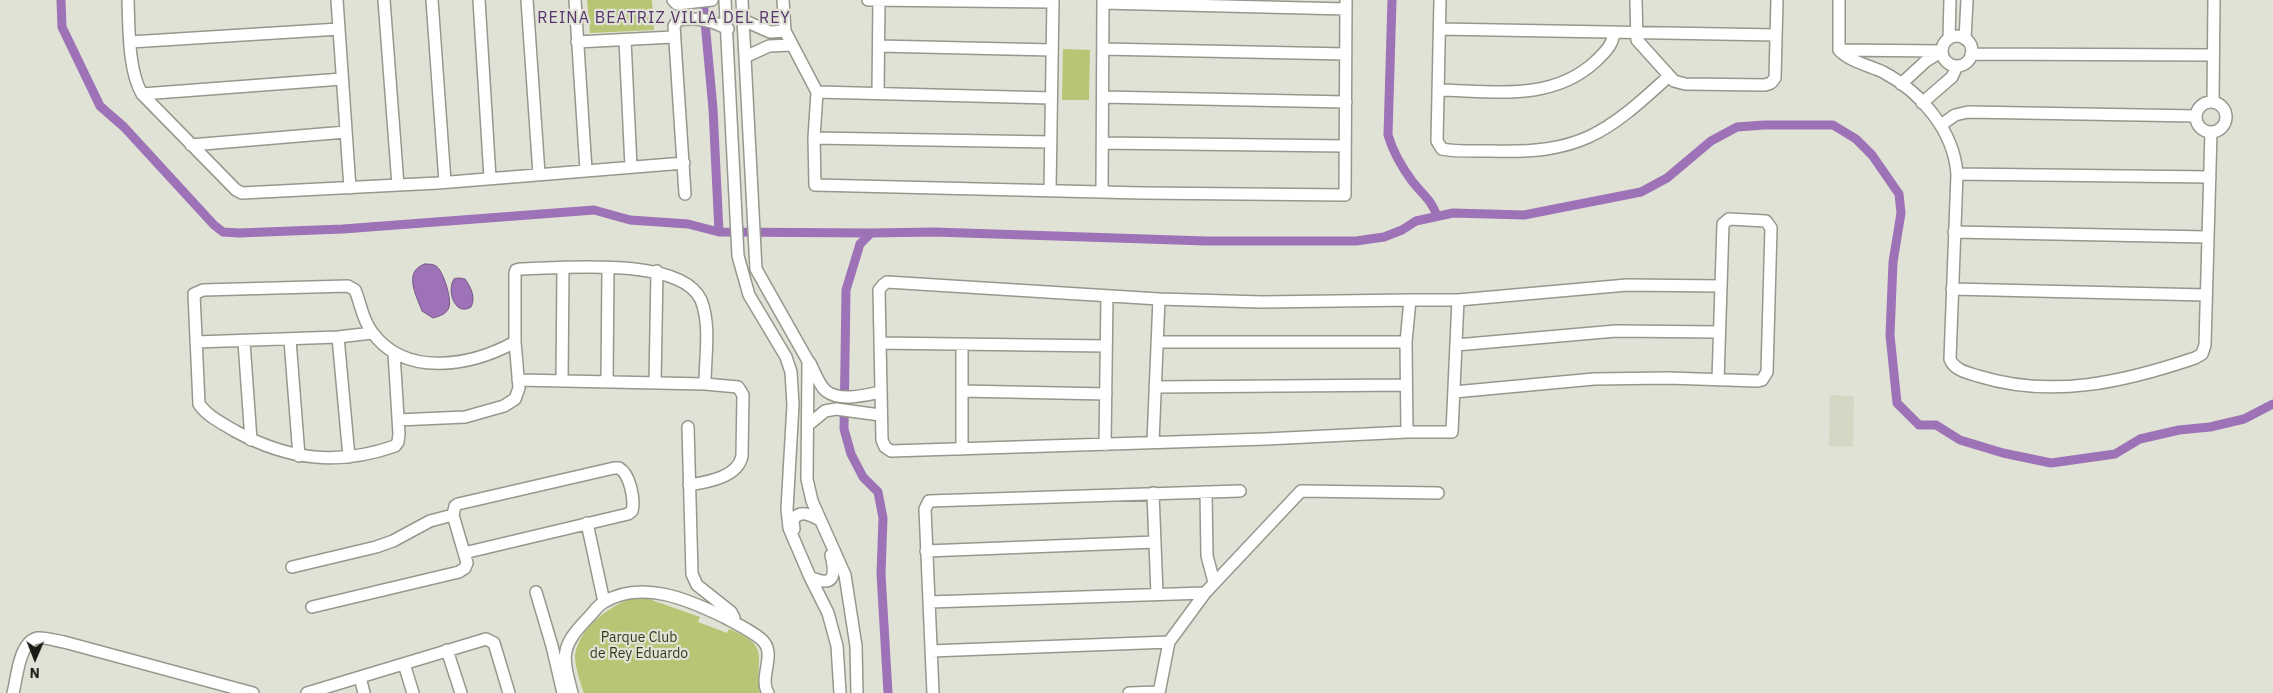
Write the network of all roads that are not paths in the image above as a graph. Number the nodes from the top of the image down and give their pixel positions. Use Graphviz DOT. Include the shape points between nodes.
graph roads {
  1 [pos="128,0"];
  2 [pos="337,0"];
  3 [pos="384,0"];
  4 [pos="432,0"];
  5 [pos="479,0"];
  6 [pos="527,0"];
  7 [pos="575,0"];
  8 [pos="673,0"];
  9 [pos="712,0"];
  10 [pos="726,0"];
  11 [pos="742,0"];
  12 [pos="783,0"];
  13 [pos="868,0"];
  14 [pos="879,0"];
  15 [pos="1440,0"];
  16 [pos="1636,0"];
  17 [pos="1777,0"];
  18 [pos="1839,0"];
  19 [pos="1950,0"];
  20 [pos="1967,0"];
  21 [pos="2214,0"];
  22 [pos="1052,1"];
  23 [pos="1103,1"];
  24 [pos="1346,4"];
  25 [pos="743,20"];
  26 [pos="339,29"];
  27 [pos="728,29"];
  28 [pos="1440,29"];
  29 [pos="786,30"];
  30 [pos="1614,32"];
  31 [pos="1635,33"];
  32 [pos="1776,35"];
  33 [pos="673,37"];
  34 [pos="1949,38"];
  35 [pos="1965,39"];
  36 [pos="625,40"];
  37 [pos="130,42"];
  38 [pos="578,42"];
  39 [pos="792,45"];
  40 [pos="879,46"];
  41 [pos="1103,49"];
  42 [pos="1052,50"];
  43 [pos="1839,50"];
  44 [pos="1942,50"];
  45 [pos="1346,54"];
  46 [pos="1971,54"];
  47 [pos="2213,55"];
  48 [pos="745,57"];
  49 [pos="1957,66"];
  50 [pos="1669,76"];
  51 [pos="342,79"];
  52 [pos="1901,84"];
  53 [pos="1438,90"];
  54 [pos="817,92"];
  55 [pos="142,94"];
  56 [pos="878,94"];
  57 [pos="1103,97"];
  58 [pos="1051,98"];
  59 [pos="1346,102"];
  60 [pos="2212,102"];
  61 [pos="1922,103"];
  62 [pos="2196,116"];
  63 [pos="1941,125"];
  64 [pos="346,132"];
  65 [pos="2211,132"];
  66 [pos="814,138"];
  67 [pos="1050,142"];
  68 [pos="1103,143"];
  69 [pos="191,145"];
  70 [pos="1345,146"];
  71 [pos="684,163"];
  72 [pos="631,167"];
  73 [pos="586,170"];
  74 [pos="539,174"];
  75 [pos="1957,174"];
  76 [pos="2210,177"];
  77 [pos="490,178"];
  78 [pos="445,182"];
  79 [pos="398,186"];
  80 [pos="350,188"];
  81 [pos="1050,190"];
  82 [pos="1102,192"];
  83 [pos="685,194"];
  84 [pos="1954,232"];
  85 [pos="2207,237"];
  86 [pos="563,268"];
  87 [pos="608,268"];
  88 [pos="657,271"];
  89 [pos="1720,286"];
  90 [pos="1952,289"];
  91 [pos="2206,295"];
  92 [pos="1107,296"];
  93 [pos="1159,299"];
  94 [pos="1410,300"];
  95 [pos="1458,300"];
  96 [pos="1719,332"];
  97 [pos="372,333"];
  98 [pos="338,337"];
  99 [pos="290,340"];
  100 [pos="196,342"];
  101 [pos="244,342"];
  102 [pos="515,342"];
  103 [pos="1157,342"];
  104 [pos="1406,342"];
  105 [pos="880,343"];
  106 [pos="962,345"];
  107 [pos="1106,346"];
  108 [pos="1456,346"];
  109 [pos="394,353"];
  110 [pos="808,361"];
  111 [pos="518,380"];
  112 [pos="1718,380"];
  113 [pos="562,381"];
  114 [pos="607,381"];
  115 [pos="655,383"];
  116 [pos="705,384"];
  117 [pos="1406,385"];
  118 [pos="1155,387"];
  119 [pos="962,391"];
  120 [pos="881,392"];
  121 [pos="1454,392"];
  122 [pos="1106,394"];
  123 [pos="880,415"];
  124 [pos="398,420"];
  125 [pos="808,425"];
  126 [pos="688,427"];
  127 [pos="1407,432"];
  128 [pos="251,440"];
  129 [pos="1153,442"];
  130 [pos="1105,444"];
  131 [pos="962,449"];
  132 [pos="299,456"];
  133 [pos="349,457"];
  134 [pos="689,485"];
  135 [pos="1240,491"];
  136 [pos="1153,492"];
  137 [pos="1206,492"];
  138 [pos="1438,493"];
  139 [pos="453,515"];
  140 [pos="820,520"];
  141 [pos="587,523"];
  142 [pos="827,534"];
  143 [pos="1155,542"];
  144 [pos="926,551"];
  145 [pos="464,552"];
  146 [pos="800,554"];
  147 [pos="292,567"];
  148 [pos="810,577"];
  149 [pos="1214,582"];
  150 [pos="536,592"];
  151 [pos="1204,593"];
  152 [pos="1157,594"];
  153 [pos="604,602"];
  154 [pos="929,602"];
  155 [pos="312,608"];
  156 [pos="732,621"];
  157 [pos="1169,642"];
  158 [pos="447,650"];
  159 [pos="931,651"];
  160 [pos="404,664"];
  161 [pos="360,677"];
  162 [pos="1159,692"];
  163 [pos="13,693"];
  164 [pos="253,693"];
  165 [pos="307,693"];
  166 [pos="364,693"];
  167 [pos="413,693"];
  168 [pos="460,693"];
  169 [pos="509,693"];
  170 [pos="563,693"];
  171 [pos="572,693"];
  172 [pos="768,693"];
  173 [pos="840,693"];
  174 [pos="858,693"];
  175 [pos="933,693"];
  176 [pos="1129,693"];
  1 -- 37 [label="street"];
  2 -- 26 [label="street"];
  3 -- 79 [label="street"];
  4 -- 78 [label="street"];
  5 -- 77 [label="street"];
  6 -- 74 [label="street"];
  7 -- 38 [label="street"];
  8 -- 9 [label="street" via="677,4 689,4"];
  10 -- 27 [label="street"];
  11 -- 25 [label="street"];
  12 -- 29 [label="street"];
  13 -- 14 [label="street"];
  14 -- 22 [label="street"];
  14 -- 40 [label="street"];
  15 -- 28 [label="street"];
  16 -- 31 [label="street"];
  17 -- 32 [label="street"];
  18 -- 43 [label="street"];
  19 -- 34 [label="street"];
  20 -- 35 [label="street"];
  21 -- 47 [label="street"];
  22 -- 42 [label="street"];
  23 -- 24 [label="street"];
  23 -- 41 [label="street"];
  24 -- 45 [label="street"];
  25 -- 29 [label="street" via="770,32"];
  25 -- 48 [label="street"];
  26 -- 37 [label="street"];
  26 -- 51 [label="street"];
  27 -- 33 [label="street" via="713,21 688,18 675,22"];
  27 -- 146 [label="street" via="738,256 749,295 786,356 791,372 793,405 787,509 789,528"];
  28 -- 30 [label="street"];
  28 -- 53 [label="street"];
  29 -- 39 [label="street"];
  30 -- 31 [label="street"];
  30 -- 53 [label="street" via="1611,45 1588,68 1550,87 1526,91"];
  31 -- 32 [label="street"];
  31 -- 50 [label="street" via="1638,43"];
  32 -- 50 [label="street" via="1775,78 1768,85 1685,84 1677,83"];
  33 -- 36 [label="street"];
  33 -- 71 [label="street"];
  34 -- 35 [label="street"];
  34 -- 44 [label="street"];
  35 -- 46 [label="street"];
  36 -- 38 [label="street"];
  36 -- 72 [label="street"];
  37 -- 55 [label="street" via="136,85"];
  38 -- 73 [label="street"];
  39 -- 48 [label="street" via="769,46"];
  39 -- 54 [label="street"];
  40 -- 42 [label="street"];
  40 -- 56 [label="street"];
  41 -- 45 [label="street"];
  41 -- 57 [label="street"];
  42 -- 58 [label="street"];
  43 -- 44 [label="street"];
  43 -- 52 [label="street"];
  44 -- 49 [label="street" via="1948,63"];
  44 -- 52 [label="street" via="1926,60"];
  45 -- 59 [label="street"];
  46 -- 47 [label="street"];
  46 -- 49 [label="street" via="1966,62"];
  47 -- 60 [label="street"];
  48 -- 110 [label="street" via="756,269"];
  49 -- 61 [label="street" via="1952,77"];
  50 -- 53 [label="street" via="1630,112 1597,133 1559,148 1524,152 1442,149 1437,141"];
  51 -- 55 [label="street"];
  51 -- 64 [label="street"];
  52 -- 61 [label="street"];
  54 -- 56 [label="street"];
  54 -- 66 [label="street"];
  55 -- 69 [label="street"];
  56 -- 58 [label="street"];
  57 -- 59 [label="street"];
  57 -- 68 [label="street"];
  58 -- 67 [label="street"];
  59 -- 70 [label="street"];
  60 -- 62 [label="street" via="2202,106"];
  60 -- 65 [label="street" via="2222,107 2226,117 2222,127"];
  61 -- 63 [label="street"];
  62 -- 63 [label="street" via="1963,112"];
  62 -- 65 [label="street" via="2202,129"];
  63 -- 75 [label="street" via="1954,154"];
  64 -- 69 [label="street"];
  64 -- 80 [label="street"];
  65 -- 76 [label="street"];
  66 -- 67 [label="street"];
  66 -- 81 [label="street" via="815,185"];
  67 -- 81 [label="street"];
  68 -- 70 [label="street"];
  68 -- 82 [label="street"];
  69 -- 80 [label="street" via="242,193"];
  70 -- 82 [label="street" via="1345,195"];
  71 -- 72 [label="street"];
  71 -- 83 [label="street"];
  72 -- 73 [label="street"];
  73 -- 74 [label="street"];
  74 -- 77 [label="street"];
  75 -- 76 [label="street"];
  75 -- 84 [label="street"];
  76 -- 85 [label="street"];
  77 -- 78 [label="street"];
  78 -- 79 [label="street"];
  79 -- 80 [label="street"];
  81 -- 82 [label="street"];
  84 -- 85 [label="street"];
  84 -- 90 [label="street"];
  85 -- 91 [label="street"];
  86 -- 87 [label="street"];
  86 -- 102 [label="street" via="516,270"];
  86 -- 113 [label="street"];
  87 -- 88 [label="street"];
  87 -- 114 [label="street"];
  88 -- 115 [label="street"];
  88 -- 116 [label="street" via="686,283 700,298 706,318"];
  89 -- 95 [label="street" via="1627,285"];
  89 -- 96 [label="street"];
  89 -- 112 [label="street" via="1724,222 1730,219 1768,222 1771,228 1766,375 1758,381"];
  90 -- 91 [label="street"];
  90 -- 91 [label="street" via="1950,356 1953,365 2005,383 2055,388 2128,378 2199,356 2205,345"];
  92 -- 93 [label="street"];
  92 -- 105 [label="street" via="887,282 879,290"];
  92 -- 107 [label="street"];
  93 -- 94 [label="street" via="1262,302"];
  93 -- 103 [label="street"];
  94 -- 95 [label="street"];
  94 -- 104 [label="street"];
  95 -- 108 [label="street"];
  96 -- 108 [label="street" via="1616,331"];
  96 -- 112 [label="street"];
  97 -- 98 [label="street"];
  97 -- 100 [label="street" via="364,320 356,290 348,286 203,290 194,298"];
  97 -- 109 [label="street"];
  98 -- 99 [label="street"];
  98 -- 133 [label="street"];
  99 -- 101 [label="street"];
  99 -- 132 [label="street"];
  100 -- 101 [label="street"];
  100 -- 128 [label="street" via="199,404 214,419"];
  101 -- 128 [label="street"];
  102 -- 109 [label="street" via="457,362 433,364"];
  102 -- 111 [label="street"];
  103 -- 104 [label="street"];
  103 -- 118 [label="street"];
  104 -- 117 [label="street"];
  105 -- 106 [label="street"];
  105 -- 120 [label="street"];
  106 -- 107 [label="street"];
  106 -- 119 [label="street"];
  107 -- 122 [label="street"];
  108 -- 121 [label="street"];
  109 -- 124 [label="street"];
  110 -- 120 [label="street" via="826,391 863,396"];
  110 -- 125 [label="street"];
  111 -- 113 [label="street"];
  111 -- 124 [label="street" via="515,399 504,406 465,417"];
  112 -- 121 [label="street" via="1594,379"];
  113 -- 114 [label="street"];
  114 -- 115 [label="street"];
  115 -- 116 [label="street"];
  116 -- 134 [label="street" via="734,386 742,392 742,456 734,471"];
  117 -- 118 [label="street"];
  117 -- 127 [label="street"];
  118 -- 129 [label="street"];
  119 -- 122 [label="street"];
  119 -- 131 [label="street"];
  120 -- 123 [label="street"];
  121 -- 127 [label="street" via="1452,432"];
  122 -- 130 [label="street"];
  123 -- 125 [label="street" via="836,409 825,411"];
  123 -- 131 [label="street" via="884,447 891,451"];
  124 -- 133 [label="street" via="398,442 395,446"];
  125 -- 140 [label="street" via="807,479"];
  126 -- 134 [label="street"];
  127 -- 129 [label="street"];
  128 -- 132 [label="street"];
  129 -- 130 [label="street"];
  130 -- 131 [label="street"];
  132 -- 133 [label="street"];
  134 -- 156 [label="street" via="692,574 697,585 731,612"];
  135 -- 137 [label="street"];
  136 -- 137 [label="street"];
  136 -- 143 [label="street"];
  136 -- 144 [label="street" via="929,501 925,509"];
  137 -- 149 [label="street" via="1207,556"];
  138 -- 149 [label="street" via="1301,491"];
  139 -- 141 [label="street" via="458,504 614,468 623,470 632,511"];
  139 -- 145 [label="street"];
  139 -- 147 [label="street" via="376,547"];
  140 -- 142 [label="street"];
  140 -- 146 [label="street" via="805,513 795,516 793,524"];
  141 -- 145 [label="street"];
  141 -- 153 [label="street"];
  142 -- 148 [label="street" via="834,574 828,581"];
  142 -- 174 [label="street" via="845,575 856,646"];
  143 -- 144 [label="street"];
  143 -- 152 [label="street"];
  144 -- 154 [label="street"];
  145 -- 155 [label="street" via="467,562 459,572"];
  146 -- 148 [label="street"];
  148 -- 173 [label="street" via="833,629"];
  149 -- 151 [label="street"];
  150 -- 170 [label="street"];
  151 -- 152 [label="street"];
  151 -- 157 [label="street"];
  152 -- 154 [label="street"];
  153 -- 156 [label="street" via="628,593 657,593 695,602"];
  153 -- 171 [label="street" via="572,634 566,649 564,662"];
  154 -- 159 [label="street"];
  156 -- 172 [label="street" via="762,640 767,648 764,682"];
  157 -- 159 [label="street"];
  157 -- 162 [label="street"];
  158 -- 160 [label="street"];
  158 -- 168 [label="street"];
  158 -- 169 [label="street" via="491,640"];
  159 -- 175 [label="street"];
  160 -- 161 [label="street"];
  160 -- 167 [label="street"];
  161 -- 165 [label="street"];
  161 -- 166 [label="street"];
  162 -- 176 [label="street"];
  163 -- 164 [label="street" via="24,647 40,638"];
}
